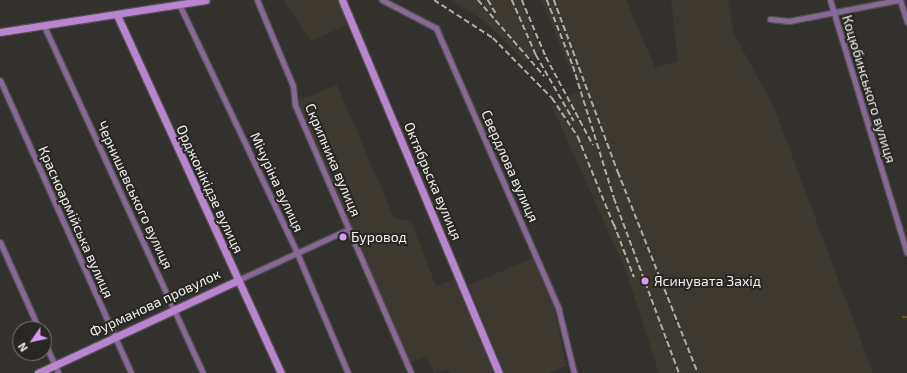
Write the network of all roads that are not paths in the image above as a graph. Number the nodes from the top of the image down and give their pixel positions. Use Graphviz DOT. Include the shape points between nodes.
graph roads {
  1 [pos="206,0"];
  2 [pos="257,0"];
  3 [pos="342,0"];
  4 [pos="382,0"];
  5 [pos="830,0"];
  6 [pos="899,0"];
  7 [pos="179,4"];
  8 [pos="834,13"];
  9 [pos="117,15"];
  10 [pos="770,19"];
  11 [pos="907,22"];
  12 [pos="44,26"];
  13 [pos="0,32"];
  14 [pos="0,80"];
  15 [pos="349,228"];
  16 [pos="0,242"];
  17 [pos="297,253"];
  18 [pos="907,253"];
  19 [pos="238,280"];
  20 [pos="174,309"];
  21 [pos="35,321"];
  22 [pos="114,336"];
  23 [pos="52,359"];
  24 [pos="54,364"];
  25 [pos="409,372"];
  26 [pos="38,373"];
  27 [pos="58,373"];
  28 [pos="131,373"];
  29 [pos="203,373"];
  30 [pos="281,373"];
  31 [pos="348,373"];
  32 [pos="499,373"];
  33 [pos="574,373"];
  1 -- 7 [label="main road"];
  2 -- 15 [label="street, Скрипника вулиця" via="293,86 295,105"];
  3 -- 32 [label="main road, Октябрьска вулиця"];
  4 -- 33 [label="street, Свердлова вулиця" via="436,28 555,301"];
  5 -- 8 [label="street, Коцюбинського вулиця"];
  6 -- 8 [label="street"];
  6 -- 11 [label="street"];
  7 -- 9 [label="main road"];
  7 -- 17 [label="street, Мічуріна вулиця"];
  8 -- 10 [label="street" via="789,21"];
  8 -- 18 [label="street, Коцюбинського вулиця"];
  9 -- 12 [label="main road"];
  9 -- 19 [label="main road, Орджонікідзе вулиця"];
  12 -- 13 [label="main road"];
  12 -- 20 [label="street, Чернишевського вулиця"];
  14 -- 22 [label="street, Красноармійська вулиця"];
  15 -- 17 [label="street, Фурманова провулок"];
  15 -- 25 [label="street, Скрипника вулиця"];
  16 -- 21 [label="street"];
  17 -- 19 [label="street, Фурманова провулок"];
  17 -- 31 [label="street, Мічуріна вулиця"];
  19 -- 20 [label="main road, Фурманова провулок"];
  19 -- 30 [label="main road, Орджонікідзе вулиця"];
  20 -- 22 [label="main road, Фурманова провулок"];
  20 -- 29 [label="street, Чернишевського вулиця"];
  22 -- 24 [label="main road, Фурманова провулок"];
  22 -- 28 [label="street, Красноармійська вулиця"];
  23 -- 24 [label="street"];
  24 -- 26 [label="main road, Фурманова провулок"];
  24 -- 27 [label="street"];
}
